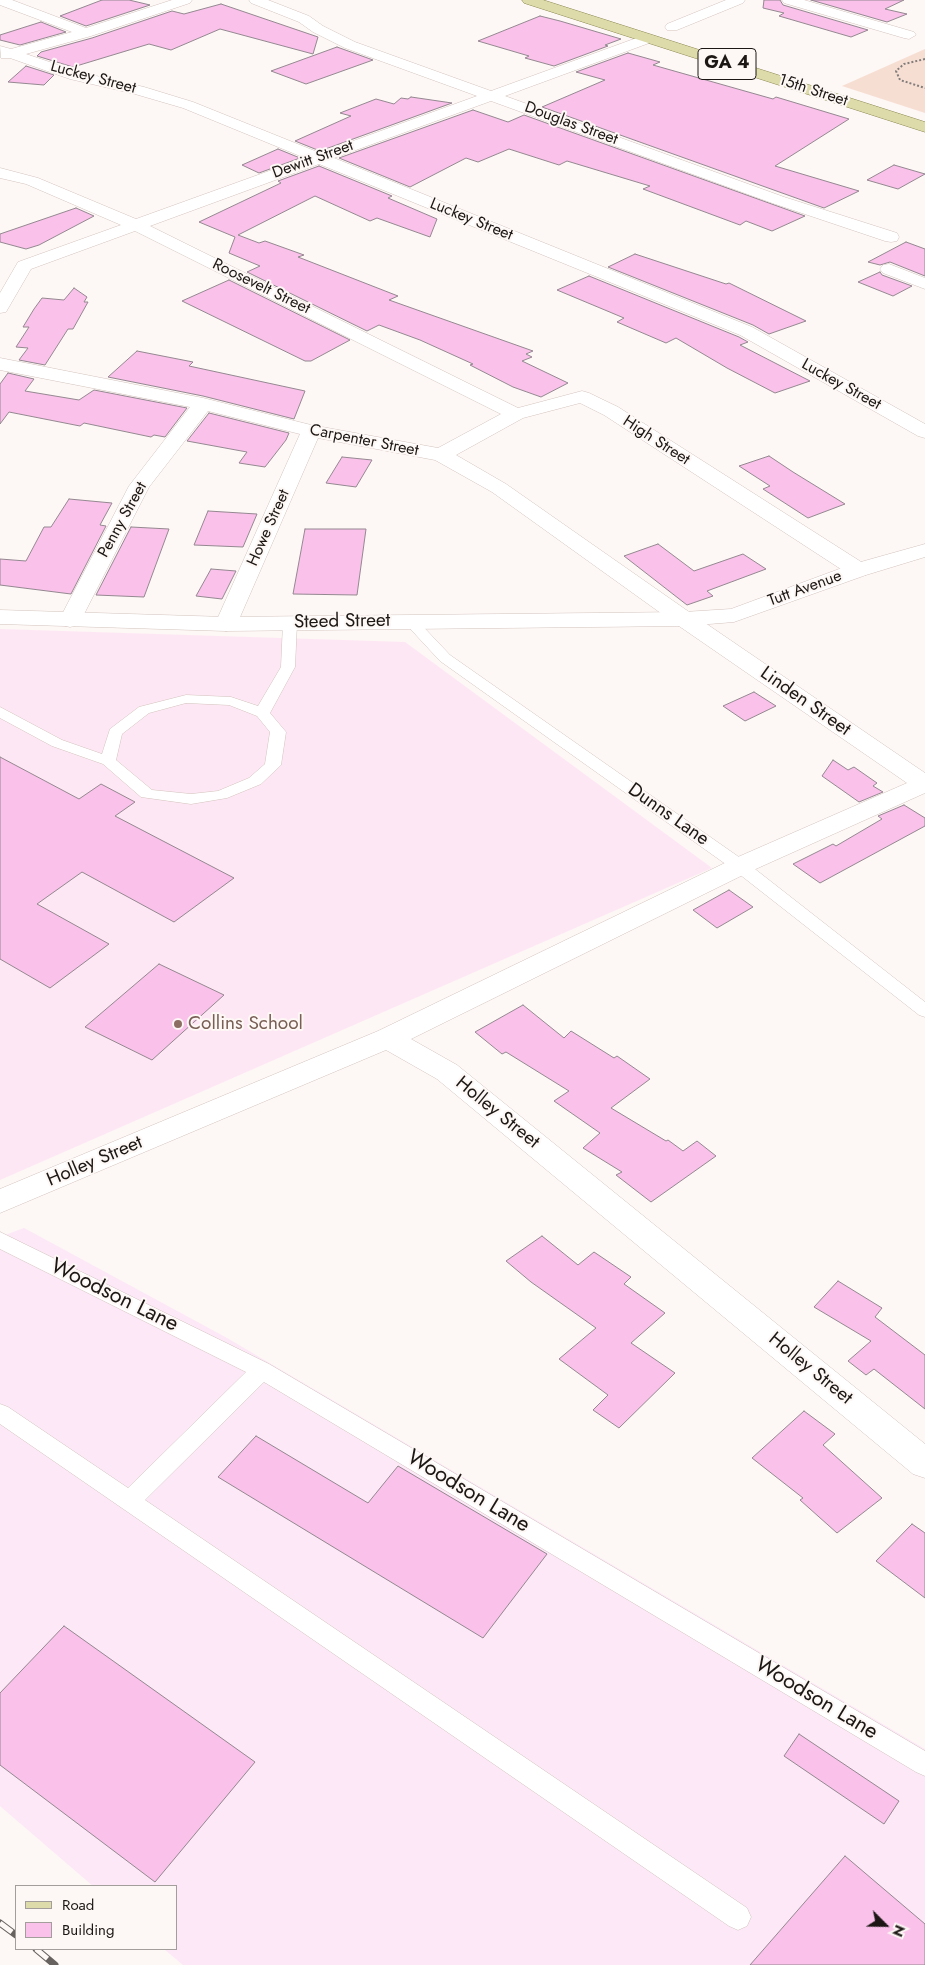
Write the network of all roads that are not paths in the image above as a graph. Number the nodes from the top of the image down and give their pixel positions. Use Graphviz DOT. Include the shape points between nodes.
graph roads {
  1 [pos="0,0"];
  2 [pos="185,0"];
  3 [pos="256,0"];
  4 [pos="529,0"];
  5 [pos="738,0"];
  6 [pos="789,0"];
  7 [pos="654,22"];
  8 [pos="672,27"];
  9 [pos="86,33"];
  10 [pos="690,33"];
  11 [pos="909,35"];
  12 [pos="648,39"];
  13 [pos="2,56"];
  14 [pos="490,95"];
  15 [pos="925,127"];
  16 [pos="320,158"];
  17 [pos="0,173"];
  18 [pos="135,225"];
  19 [pos="891,237"];
  20 [pos="889,269"];
  21 [pos="925,284"];
  22 [pos="0,308"];
  23 [pos="0,364"];
  24 [pos="203,404"];
  25 [pos="516,414"];
  26 [pos="311,431"];
  27 [pos="925,432"];
  28 [pos="442,455"];
  29 [pos="925,550"];
  30 [pos="858,570"];
  31 [pos="0,617"];
  32 [pos="684,619"];
  33 [pos="70,620"];
  34 [pos="410,621"];
  35 [pos="290,623"];
  36 [pos="226,624"];
  37 [pos="0,712"];
  38 [pos="262,713"];
  39 [pos="108,761"];
  40 [pos="925,784"];
  41 [pos="740,866"];
  42 [pos="925,1011"];
  43 [pos="388,1038"];
  44 [pos="0,1202"];
  45 [pos="0,1240"];
  46 [pos="262,1370"];
  47 [pos="0,1413"];
  48 [pos="925,1464"];
  49 [pos="128,1501"];
  50 [pos="925,1764"];
  51 [pos="738,1917"];
  1 -- 9 [label="street"];
  2 -- 9 [label="street"];
  3 -- 14 [label="street, Douglas Street" via="304,19 350,45"];
  4 -- 12 [label="main road, 15th Street / GA 4"];
  5 -- 8 [label="street"];
  6 -- 11 [label="street"];
  7 -- 8 [label="main road, GA 4"];
  8 -- 10 [label="main road, GA 4"];
  9 -- 13 [label="street"];
  12 -- 14 [label="street, Dewitt Street"];
  12 -- 15 [label="main road, 15th Street / GA 4"];
  13 -- 16 [label="street, Luckey Street" via="188,105"];
  14 -- 16 [label="street, Dewitt Street"];
  14 -- 19 [label="street, Douglas Street" via="778,200"];
  16 -- 18 [label="street, Dewitt Street"];
  16 -- 27 [label="street, Luckey Street" via="746,331"];
  17 -- 18 [label="street, Roosevelt Street" via="32,181"];
  18 -- 22 [label="street, Dewitt Street" via="24,266"];
  18 -- 25 [label="street, Roosevelt Street"];
  20 -- 21 [label="street"];
  23 -- 24 [label="street, Carpenter Street"];
  24 -- 26 [label="street, Carpenter Street"];
  24 -- 33 [label="street, Penny Street" via="139,486"];
  25 -- 28 [label="street, High Street"];
  25 -- 30 [label="street, High Street" via="582,397 611,411"];
  26 -- 28 [label="street, Carpenter Street"];
  26 -- 36 [label="street, Howe Street"];
  28 -- 32 [label="street, Carpenter Street" via="498,488"];
  29 -- 30 [label="street, Tutt Avenue"];
  30 -- 32 [label="street, Tutt Avenue" via="734,615"];
  31 -- 33 [label="street, Steed Street"];
  32 -- 34 [label="street, Steed Street"];
  32 -- 40 [label="street, Linden Street"];
  33 -- 36 [label="street, Steed Street"];
  34 -- 35 [label="street, Steed Street"];
  34 -- 41 [label="lane, Dunns Lane" via="445,658"];
  35 -- 36 [label="street, Steed Street"];
  35 -- 38 [label="lane" via="288,667"];
  37 -- 39 [label="lane" via="57,743"];
  38 -- 39 [label="lane" via="231,701 186,698 144,710 116,732"];
  38 -- 39 [label="lane" via="278,732 274,765 255,781 221,795 191,799 147,794"];
  40 -- 41 [label="street"];
  41 -- 42 [label="lane, Dunns Lane"];
  41 -- 43 [label="street"];
  43 -- 44 [label="street, Holley Street"];
  43 -- 48 [label="street, Holley Street" via="447,1072"];
  45 -- 46 [label="lane, Woodson Lane"];
  46 -- 49 [label="lane"];
  46 -- 50 [label="lane, Woodson Lane"];
  47 -- 49 [label="lane"];
  49 -- 51 [label="lane"];
}
